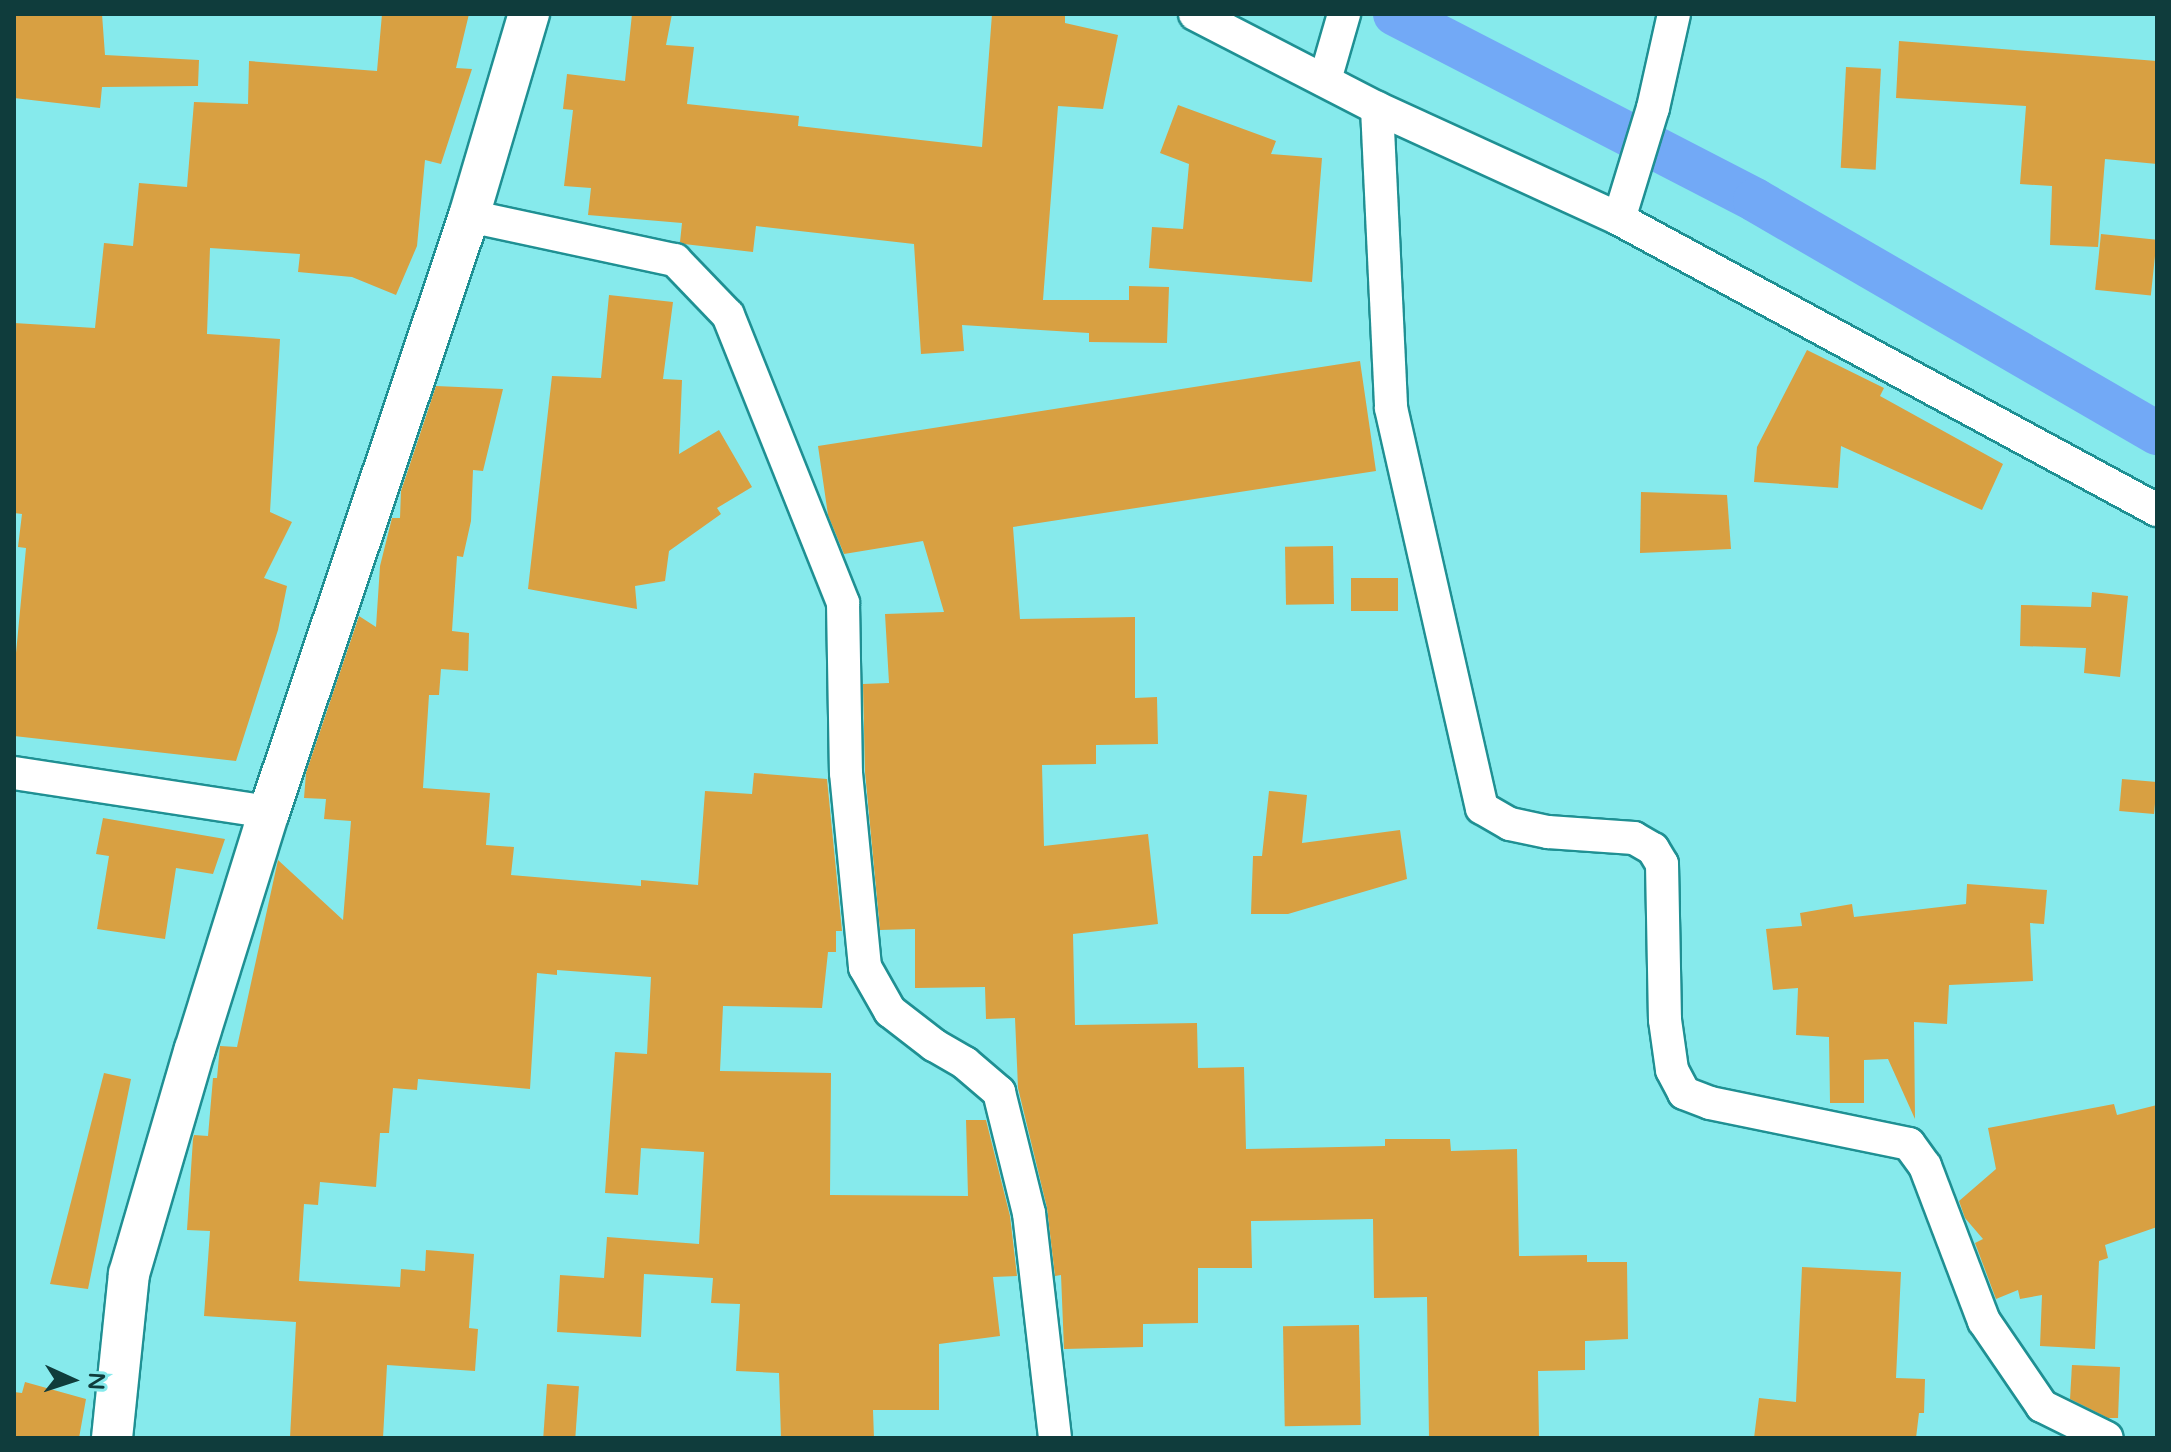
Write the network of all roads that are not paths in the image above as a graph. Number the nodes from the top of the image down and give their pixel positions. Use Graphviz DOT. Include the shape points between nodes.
graph roads {
  1 [pos="529,14"];
  2 [pos="1195,14"];
  3 [pos="1674,14"];
  4 [pos="1340,26"];
  5 [pos="1325,80"];
  6 [pos="1377,108"];
  7 [pos="469,216"];
  8 [pos="1619,219"];
  9 [pos="2157,510"];
  10 [pos="14,773"];
  11 [pos="269,812"];
  12 [pos="112,1438"];
  13 [pos="1055,1438"];
  14 [pos="2107,1438"];
  1 -- 7 [label="street"];
  2 -- 5 [label="street"];
  3 -- 8 [label="street" via="1653,108"];
  4 -- 5 [label="street"];
  5 -- 6 [label="street"];
  6 -- 8 [label="street"];
  6 -- 14 [label="street" via="1391,408 1482,808 1510,824 1634,838 1653,849 1662,864 1665,1020 1672,1070 1684,1093 1710,1103 1909,1144 1925,1166 1992,1333 2042,1406"];
  7 -- 11 [label="street"];
  7 -- 13 [label="street" via="675,260 728,315 843,603 846,773 865,967 890,1011 999,1092 1029,1213"];
  8 -- 9 [label="street"];
  10 -- 11 [label="street"];
  11 -- 12 [label="street" via="129,1274"];
}
